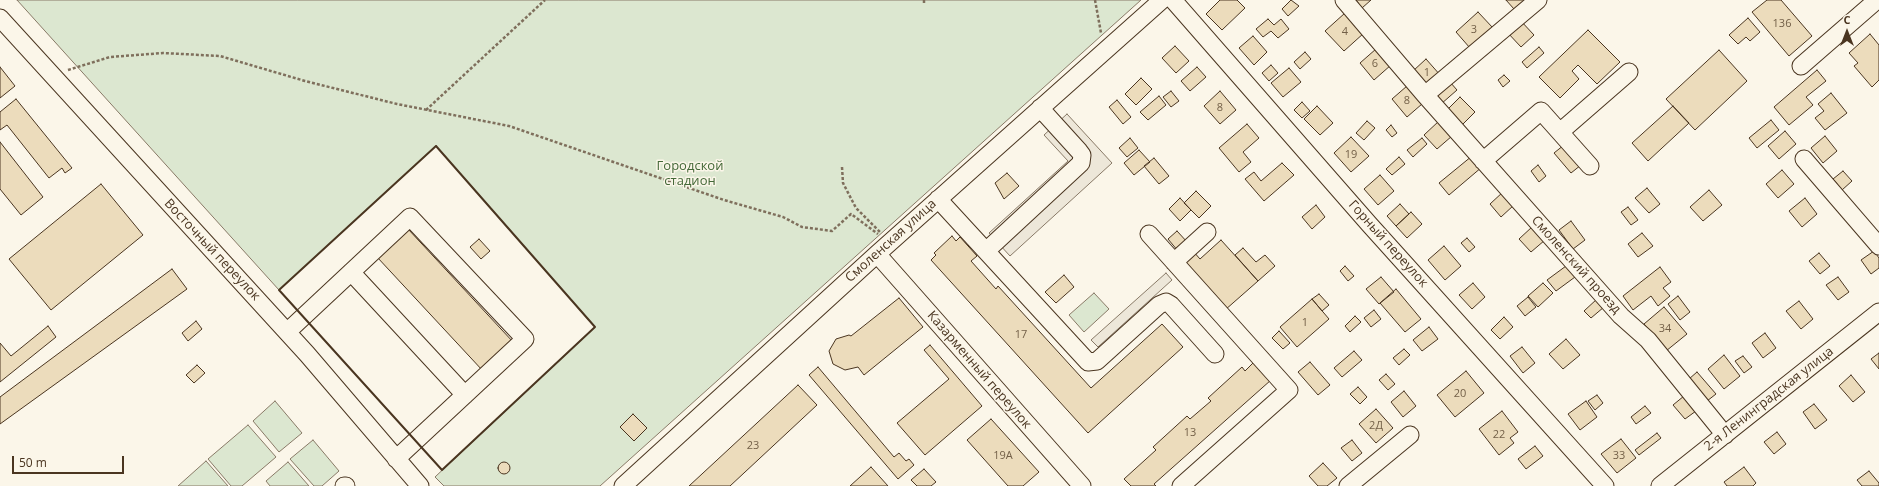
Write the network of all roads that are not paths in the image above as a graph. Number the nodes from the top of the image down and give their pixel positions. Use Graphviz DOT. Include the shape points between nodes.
graph roads {
  1 [pos="1162,0"];
  2 [pos="1173,0"];
  3 [pos="1344,0"];
  4 [pos="1538,0"];
  5 [pos="1877,0"];
  6 [pos="1,21"];
  7 [pos="1800,66"];
  8 [pos="1629,72"];
  9 [pos="1426,95"];
  10 [pos="1040,108"];
  11 [pos="1560,132"];
  12 [pos="1804,159"];
  13 [pos="1483,161"];
  14 [pos="1590,166"];
  15 [pos="938,199"];
  16 [pos="1207,232"];
  17 [pos="1149,234"];
  18 [pos="1879,246"];
  19 [pos="986,251"];
  20 [pos="877,254"];
  21 [pos="1174,262"];
  22 [pos="351,272"];
  23 [pos="1879,312"];
  24 [pos="287,332"];
  25 [pos="1215,354"];
  26 [pos="465,394"];
  27 [pos="1410,435"];
  28 [pos="1725,435"];
  29 [pos="396,459"];
  30 [pos="420,486"];
  31 [pos="623,486"];
  32 [pos="1082,486"];
  33 [pos="1181,486"];
  34 [pos="1348,486"];
  35 [pos="1605,486"];
  36 [pos="1660,486"];
  1 -- 10 [label="street, Смоленская улица"];
  2 -- 35 [label="street, Горный переулок"];
  3 -- 9 [label="street, Смоленский проезд"];
  4 -- 9 [label="street"];
  5 -- 7 [label="street"];
  6 -- 24 [label="street, Восточный переулок"];
  8 -- 11 [label="street"];
  9 -- 13 [label="street, Смоленский проезд"];
  10 -- 15 [label="street, Смоленская улица"];
  10 -- 19 [label="street" via="1079,151 1082,163"];
  11 -- 13 [label="street" via="1541,111"];
  11 -- 14 [label="street"];
  12 -- 18 [label="street"];
  13 -- 28 [label="street, Смоленский проезд" via="1621,316 1648,340"];
  15 -- 19 [label="street"];
  15 -- 20 [label="street, Смоленская улица"];
  16 -- 21 [label="street"];
  17 -- 21 [label="street"];
  19 -- 25 [label="street" via="1088,362 1097,361 1159,305 1166,302"];
  20 -- 31 [label="street, Смоленская улица"];
  20 -- 32 [label="street, Казарменный переулок"];
  21 -- 33 [label="street" via="1289,390"];
  22 -- 24 [label="street"];
  22 -- 26 [label="street"];
  22 -- 26 [label="street" via="410,216 525,339"];
  23 -- 28 [label="street, 2-я Ленинградская улица"];
  24 -- 29 [label="street, Восточный переулок"];
  26 -- 29 [label="street"];
  27 -- 34 [label="street"];
  28 -- 36 [label="street, 2-я Ленинградская улица"];
  29 -- 30 [label="street, Восточный переулок"];
}
